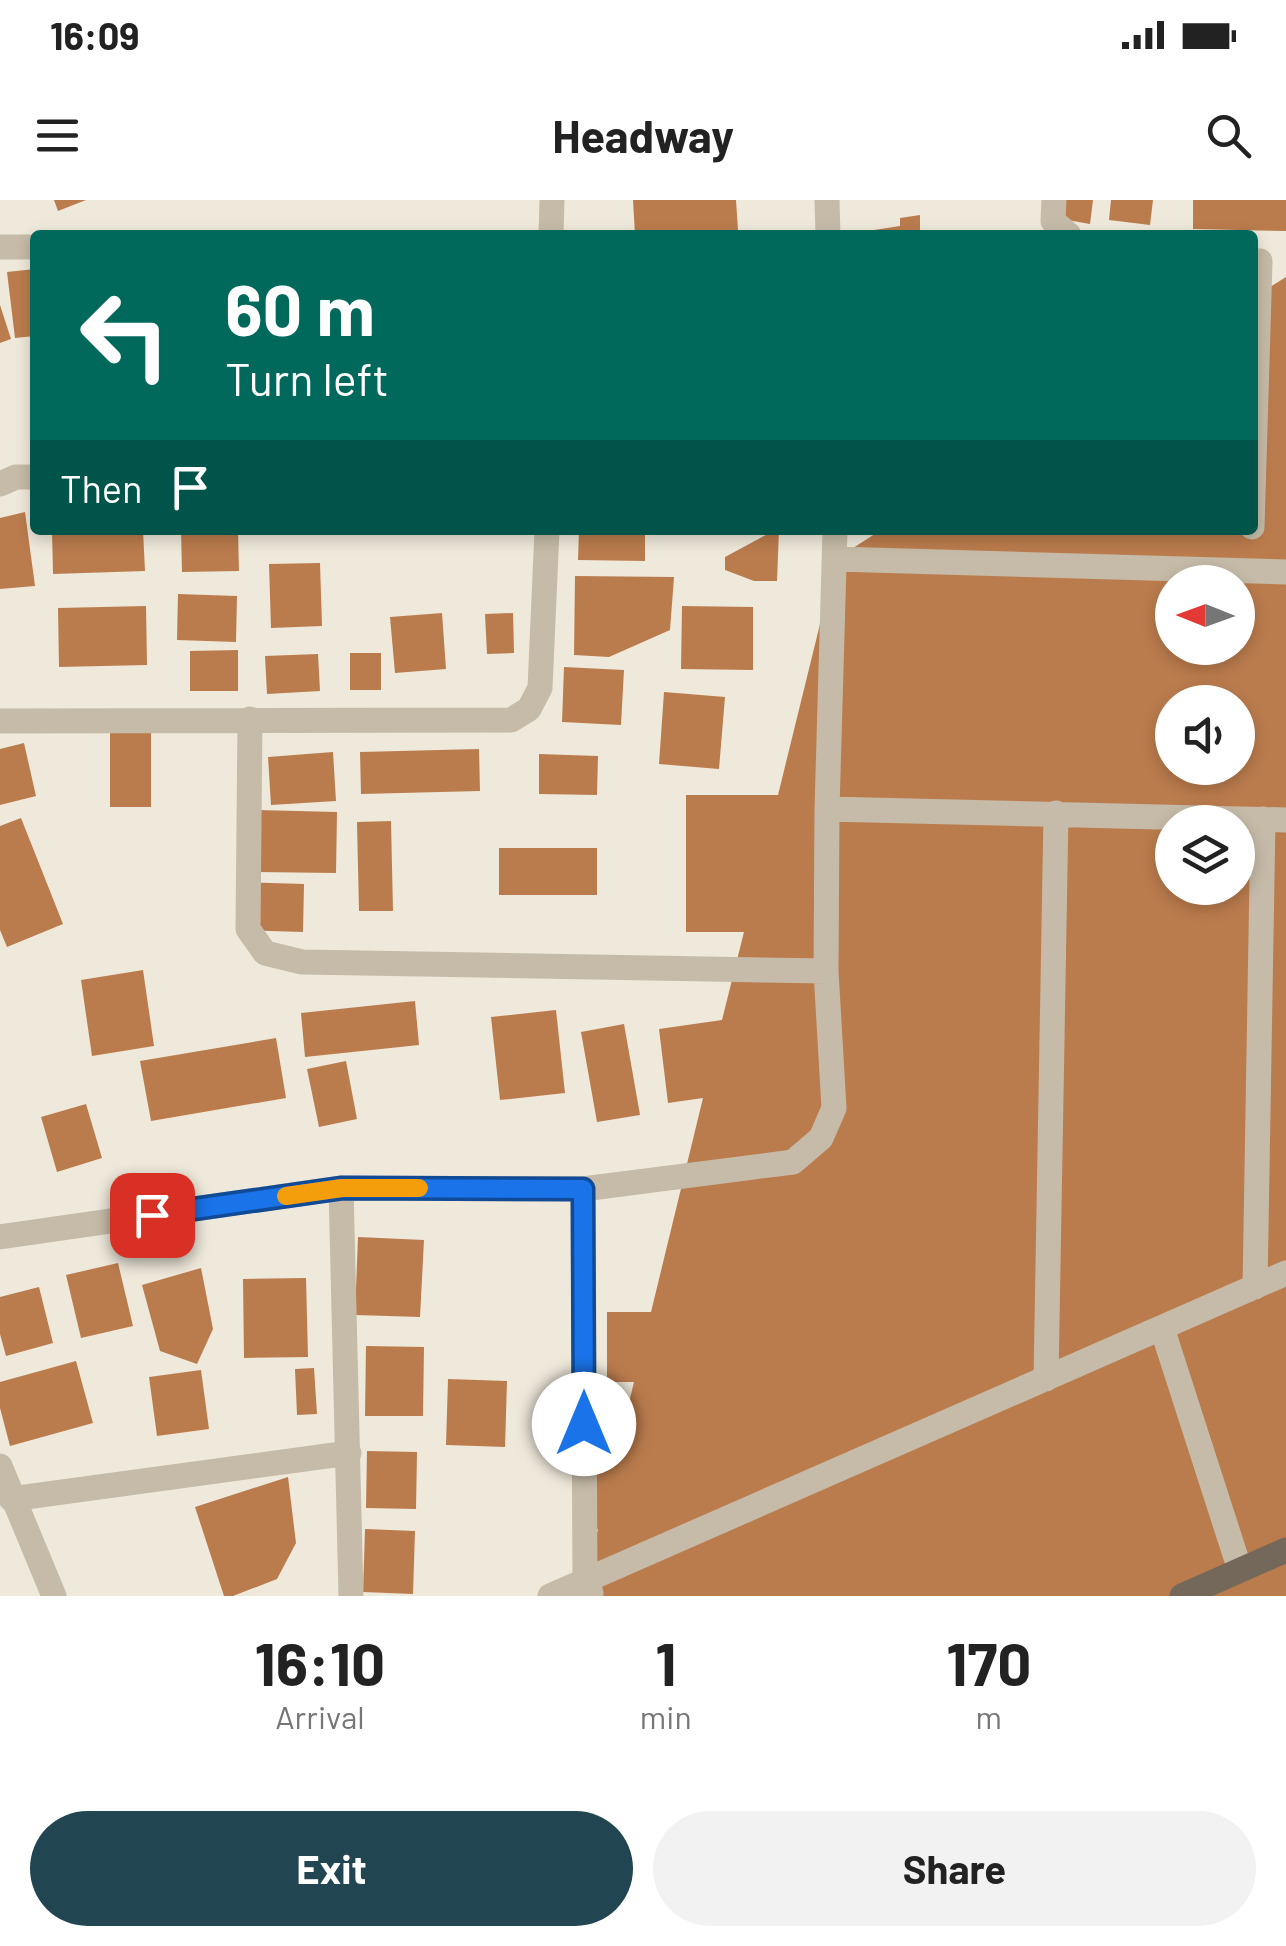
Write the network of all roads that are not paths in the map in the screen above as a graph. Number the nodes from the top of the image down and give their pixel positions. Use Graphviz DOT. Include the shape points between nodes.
graph roads {
  1 [pos="552,200"];
  2 [pos="827,200"];
  3 [pos="1054,200"];
  4 [pos="552,230"];
  5 [pos="828,230"];
  6 [pos="1063,230"];
  7 [pos="0,247"];
  8 [pos="30,247"];
  9 [pos="1266,261"];
  10 [pos="1258,414"];
  11 [pos="30,477"];
  12 [pos="0,484"];
  13 [pos="547,535"];
  14 [pos="835,535"];
  15 [pos="1252,535"];
  16 [pos="836,559"];
  17 [pos="1251,565"];
  18 [pos="1155,568"];
  19 [pos="1255,571"];
  20 [pos="1286,572"];
  21 [pos="250,719"];
  22 [pos="0,721"];
  23 [pos="827,809"];
  24 [pos="1056,813"];
  25 [pos="1274,819"];
  26 [pos="826,971"];
  27 [pos="342,1188"];
  28 [pos="583,1189"];
  29 [pos="0,1237"];
  30 [pos="1286,1273"];
  31 [pos="1255,1287"];
  32 [pos="1162,1328"];
  33 [pos="1046,1379"];
  34 [pos="349,1453"];
  35 [pos="0,1466"];
  36 [pos="11,1499"];
  37 [pos="1286,1550"];
  38 [pos="1240,1570"];
  39 [pos="589,1588"];
  40 [pos="54,1596"];
  41 [pos="352,1596"];
  42 [pos="550,1596"];
  43 [pos="1182,1596"];
  1 -- 4 [label="street"];
  2 -- 5 [label="street"];
  3 -- 6 [label="street" via="1053,221"];
  7 -- 8 [label="street"];
  9 -- 10 [label="street"];
  11 -- 12 [label="street"];
  13 -- 21 [label="street" via="540,688 529,709 511,720"];
  14 -- 16 [label="street"];
  15 -- 17 [label="street"];
  16 -- 18 [label="street"];
  16 -- 23 [label="street"];
  19 -- 20 [label="street"];
  21 -- 22 [label="street"];
  21 -- 26 [label="street" via="248,929 265,953 302,962"];
  23 -- 24 [label="street"];
  23 -- 26 [label="street"];
  24 -- 25 [label="street"];
  24 -- 33 [label="street"];
  25 -- 31 [label="street"];
  26 -- 28 [label="street" via="834,1108 810,1151 792,1162"];
  27 -- 28 [label="street"];
  27 -- 29 [label="street"];
  27 -- 34 [label="street"];
  28 -- 39 [label="street"];
  30 -- 31 [label="street"];
  31 -- 32 [label="street"];
  32 -- 33 [label="street"];
  32 -- 38 [label="street"];
  33 -- 39 [label="street"];
  34 -- 36 [label="street"];
  34 -- 41 [label="street"];
  35 -- 36 [label="street"];
  36 -- 40 [label="street"];
  37 -- 38 [label="main road"];
  38 -- 43 [label="main road"];
  39 -- 42 [label="street"];
}
